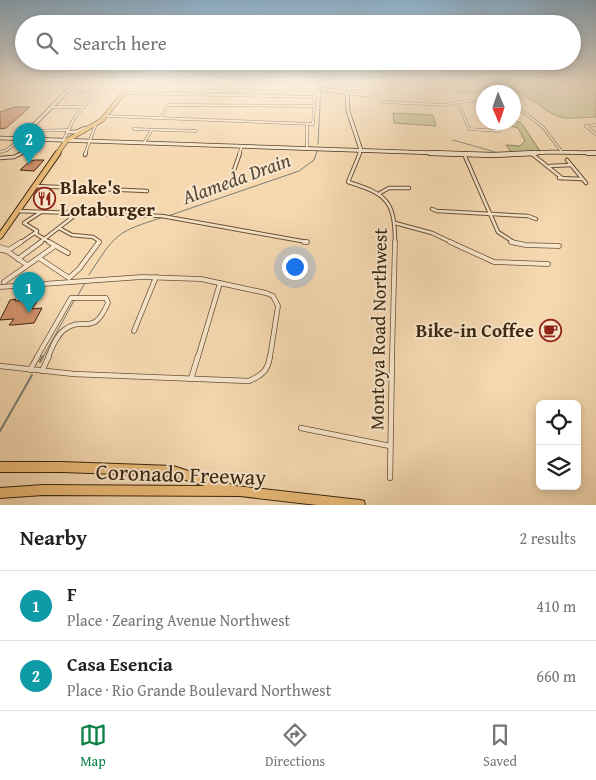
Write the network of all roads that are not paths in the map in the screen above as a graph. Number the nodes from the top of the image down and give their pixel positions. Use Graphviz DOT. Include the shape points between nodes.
graph roads {
  1 [pos="50,109"];
  2 [pos="82,109"];
  3 [pos="112,109"];
  4 [pos="166,109"];
  5 [pos="315,109"];
  6 [pos="348,109"];
  7 [pos="460,109"];
  8 [pos="521,110"];
  9 [pos="106,116"];
  10 [pos="160,117"];
  11 [pos="96,124"];
  12 [pos="307,124"];
  13 [pos="596,125"];
  14 [pos="134,129"];
  15 [pos="84,130"];
  16 [pos="152,130"];
  17 [pos="28,131"];
  18 [pos="67,131"];
  19 [pos="196,131"];
  20 [pos="499,131"];
  21 [pos="596,134"];
  22 [pos="0,138"];
  23 [pos="20,139"];
  24 [pos="40,140"];
  25 [pos="65,141"];
  26 [pos="92,142"];
  27 [pos="144,143"];
  28 [pos="242,146"];
  29 [pos="307,148"];
  30 [pos="361,150"];
  31 [pos="0,152"];
  32 [pos="562,152"];
  33 [pos="532,153"];
  34 [pos="596,153"];
  35 [pos="85,154"];
  36 [pos="464,154"];
  37 [pos="0,158"];
  38 [pos="567,160"];
  39 [pos="571,165"];
  40 [pos="550,166"];
  41 [pos="233,172"];
  42 [pos="582,179"];
  43 [pos="586,183"];
  44 [pos="34,186"];
  45 [pos="409,188"];
  46 [pos="147,191"];
  47 [pos="380,193"];
  48 [pos="432,209"];
  49 [pos="17,211"];
  50 [pos="41,212"];
  51 [pos="78,213"];
  52 [pos="490,214"];
  53 [pos="536,219"];
  54 [pos="395,223"];
  55 [pos="59,228"];
  56 [pos="37,232"];
  57 [pos="1,234"];
  58 [pos="45,239"];
  59 [pos="307,242"];
  60 [pos="55,246"];
  61 [pos="559,246"];
  62 [pos="0,248"];
  63 [pos="8,250"];
  64 [pos="68,253"];
  65 [pos="39,258"];
  66 [pos="18,259"];
  67 [pos="548,264"];
  68 [pos="27,265"];
  69 [pos="156,278"];
  70 [pos="4,282"];
  71 [pos="220,283"];
  72 [pos="0,287"];
  73 [pos="134,331"];
  74 [pos="0,366"];
  75 [pos="30,370"];
  76 [pos="42,371"];
  77 [pos="191,379"];
  78 [pos="301,428"];
  79 [pos="390,446"];
  80 [pos="0,468"];
  81 [pos="390,478"];
  82 [pos="240,491"];
  83 [pos="0,493"];
  84 [pos="360,505"];
  1 -- 17 [label="street"];
  2 -- 18 [label="street"];
  3 -- 9 [label="main road"];
  4 -- 10 [label="street"];
  5 -- 12 [label="street" via="313,124"];
  6 -- 30 [label="street"];
  7 -- 20 [label="street" via="469,129"];
  8 -- 32 [label="street" via="542,126"];
  9 -- 10 [label="street"];
  9 -- 11 [label="main road"];
  9 -- 15 [label="main road"];
  10 -- 12 [label="street"];
  11 -- 15 [label="main road"];
  11 -- 26 [label="street"];
  12 -- 29 [label="street"];
  13 -- 21 [label="street" via="586,126"];
  14 -- 16 [label="street"];
  15 -- 18 [label="street"];
  15 -- 25 [label="main road"];
  16 -- 19 [label="street"];
  16 -- 27 [label="street"];
  17 -- 18 [label="street"];
  17 -- 23 [label="street"];
  18 -- 25 [label="street"];
  22 -- 23 [label="street"];
  23 -- 24 [label="street"];
  23 -- 31 [label="street"];
  24 -- 25 [label="street"];
  24 -- 37 [label="street" via="17,157"];
  25 -- 26 [label="street"];
  25 -- 44 [label="main road"];
  26 -- 27 [label="street"];
  26 -- 35 [label="street"];
  27 -- 28 [label="street"];
  28 -- 29 [label="street"];
  28 -- 41 [label="street"];
  29 -- 30 [label="street"];
  30 -- 36 [label="street"];
  30 -- 47 [label="street" via="348,182"];
  32 -- 33 [label="street"];
  32 -- 34 [label="street"];
  33 -- 36 [label="street"];
  33 -- 40 [label="street"];
  36 -- 52 [label="street"];
  38 -- 39 [label="street"];
  39 -- 40 [label="street"];
  39 -- 42 [label="street"];
  40 -- 42 [label="street" via="560,178"];
  42 -- 43 [label="street"];
  44 -- 46 [label="street"];
  44 -- 49 [label="main road"];
  45 -- 47 [label="street" via="389,188"];
  47 -- 54 [label="street, Montoya Road Northwest" via="393,210"];
  48 -- 52 [label="street"];
  49 -- 50 [label="street"];
  49 -- 57 [label="main road"];
  50 -- 51 [label="street"];
  50 -- 56 [label="street" via="24,223"];
  51 -- 55 [label="street"];
  51 -- 59 [label="street" via="162,216"];
  52 -- 53 [label="street"];
  52 -- 61 [label="street" via="498,232 512,243"];
  54 -- 67 [label="street" via="432,233 494,262"];
  54 -- 79 [label="street, Montoya Road Northwest"];
  55 -- 58 [label="street"];
  55 -- 65 [label="street" via="72,236 93,237 100,241 69,278"];
  56 -- 58 [label="street"];
  56 -- 63 [label="street"];
  58 -- 60 [label="street"];
  58 -- 66 [label="street"];
  60 -- 64 [label="street"];
  60 -- 65 [label="street"];
  62 -- 63 [label="street"];
  63 -- 66 [label="street"];
  65 -- 68 [label="street"];
  66 -- 68 [label="street"];
  68 -- 70 [label="street"];
  69 -- 71 [label="street" via="201,279"];
  69 -- 72 [label="street"];
  69 -- 73 [label="street"];
  71 -- 77 [label="street"];
  71 -- 77 [label="street" via="273,296 278,306 269,366 263,375 249,381"];
  74 -- 75 [label="street"];
  75 -- 76 [label="street"];
  75 -- 76 [label="street" via="71,298 107,298 107,305 97,323 71,326 62,332"];
  76 -- 77 [label="street"];
  78 -- 79 [label="street"];
  79 -- 81 [label="street, Montoya Road Northwest"];
  80 -- 82 [label="highway" via="62,466 173,471"];
  82 -- 83 [label="highway, Coronado Freeway"];
  82 -- 84 [label="highway, Coronado Freeway"];
}
